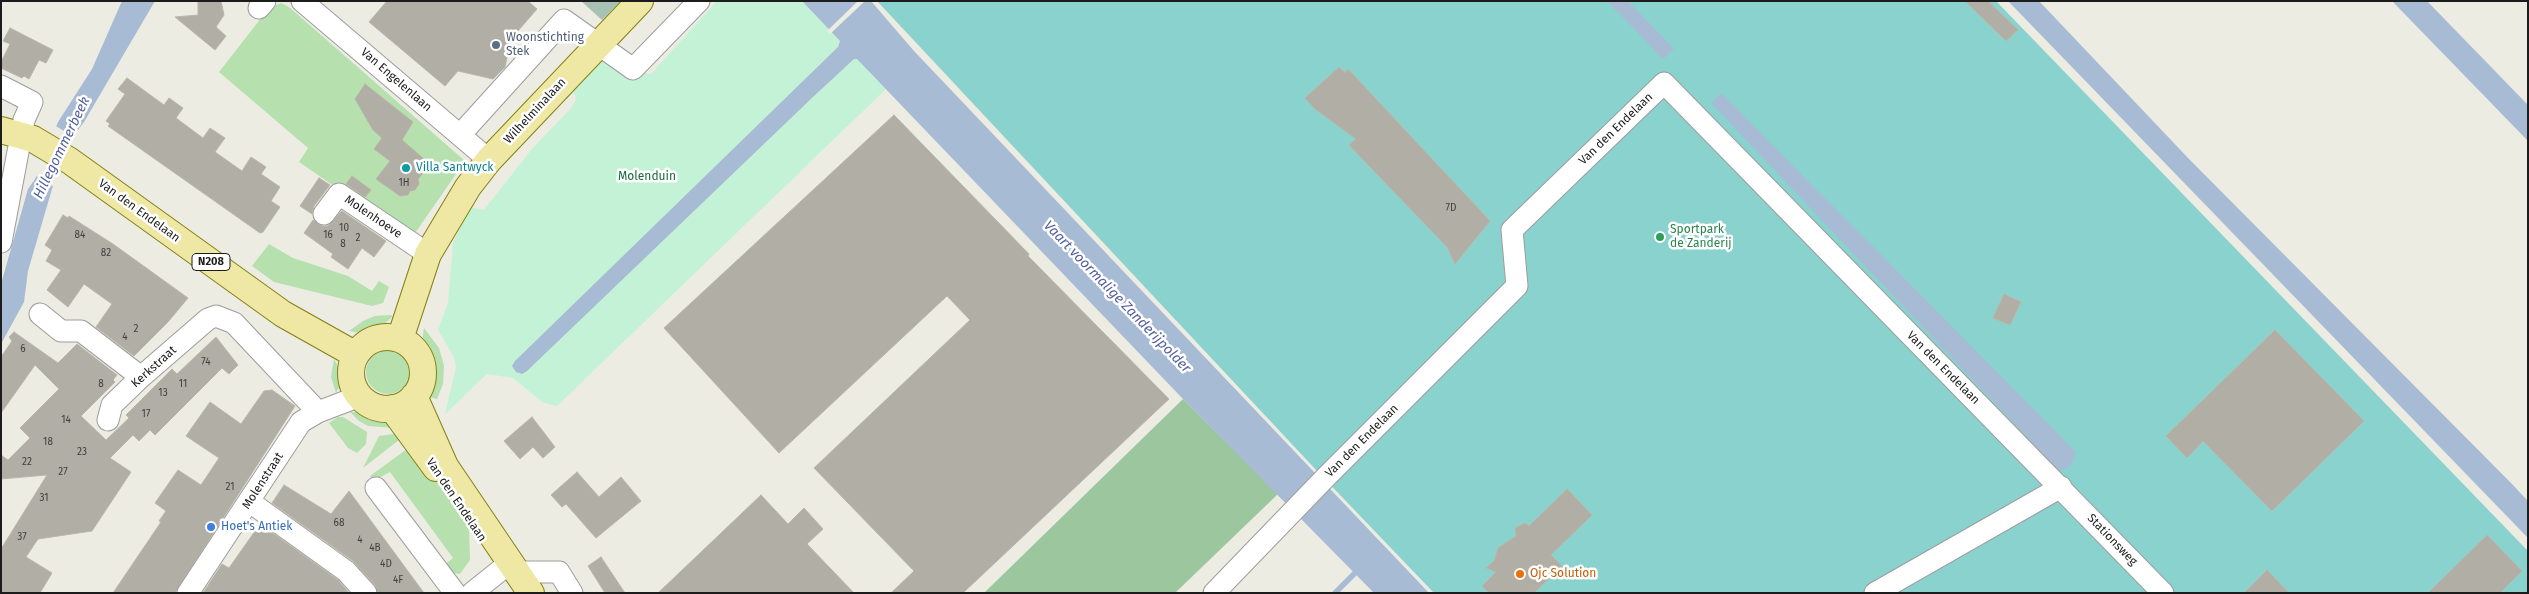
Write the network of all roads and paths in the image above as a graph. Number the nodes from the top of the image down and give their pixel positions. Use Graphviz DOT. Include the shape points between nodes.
graph roads {
  1 [pos="302,1"];
  2 [pos="640,1"];
  3 [pos="699,1"];
  4 [pos="596,45"];
  5 [pos="1,86"];
  6 [pos="460,135"];
  7 [pos="20,142"];
  8 [pos="489,160"];
  9 [pos="324,214"];
  10 [pos="1,242"];
  11 [pos="428,254"];
  12 [pos="40,314"];
  13 [pos="400,340"];
  14 [pos="356,355"];
  15 [pos="141,377"];
  16 [pos="360,396"];
  17 [pos="403,402"];
  18 [pos="318,412"];
  19 [pos="108,420"];
  20 [pos="2061,487"];
  21 [pos="376,488"];
  22 [pos="250,502"];
  23 [pos="517,581"];
  24 [pos="188,593"];
  25 [pos="366,593"];
  26 [pos="455,593"];
  27 [pos="472,593"];
  28 [pos="572,593"];
  29 [pos="1214,593"];
  30 [pos="1875,593"];
  31 [pos="2163,593"];
  1 -- 6 [label="street, Van Engelenlaan"];
  2 -- 4 [label="main road, Wilhelminalaan"];
  3 -- 4 [label="street" via="633,69"];
  4 -- 6 [label="street" via="564,20"];
  4 -- 8 [label="main road, Wilhelminalaan"];
  5 -- 7 [label="street" via="32,102"];
  6 -- 8 [label="street, Van Engelenlaan"];
  7 -- 10 [label="street"];
  7 -- 14 [label="main road, Van den Endelaan / N208" via="70,161 283,314"];
  8 -- 11 [label="main road, Wilhelminalaan" via="463,195"];
  9 -- 11 [label="street, Molenhoeve" via="339,194"];
  11 -- 13 [label="main road, Wilhelminalaan"];
  12 -- 15 [label="street" via="61,331 81,332"];
  13 -- 14 [label="main road" via="376,339"];
  13 -- 17 [label="main road" via="412,347 421,362 423,376 419,389"];
  14 -- 16 [label="main road" via="352,376"];
  15 -- 18 [label="street, Kerkstraat" via="208,318 216,316 234,323"];
  15 -- 19 [label="street, Kerkstraat" via="112,406"];
  16 -- 17 [label="main road" via="374,406"];
  16 -- 18 [label="street, Molenstraat"];
  17 -- 23 [label="main road, Van den Endelaan"];
  18 -- 22 [label="street, Molenstraat" via="301,422"];
  20 -- 29 [label="street, Van den Endelaan" via="1664,83 1512,230 1517,286"];
  20 -- 30 [label="street"];
  20 -- 31 [label="street, Stationsweg"];
  21 -- 26 [label="street"];
  22 -- 24 [label="street, Molenstraat"];
  22 -- 25 [label="street" via="346,571"];
  23 -- 27 [label="street"];
  23 -- 28 [label="street" via="559,572"];
}
